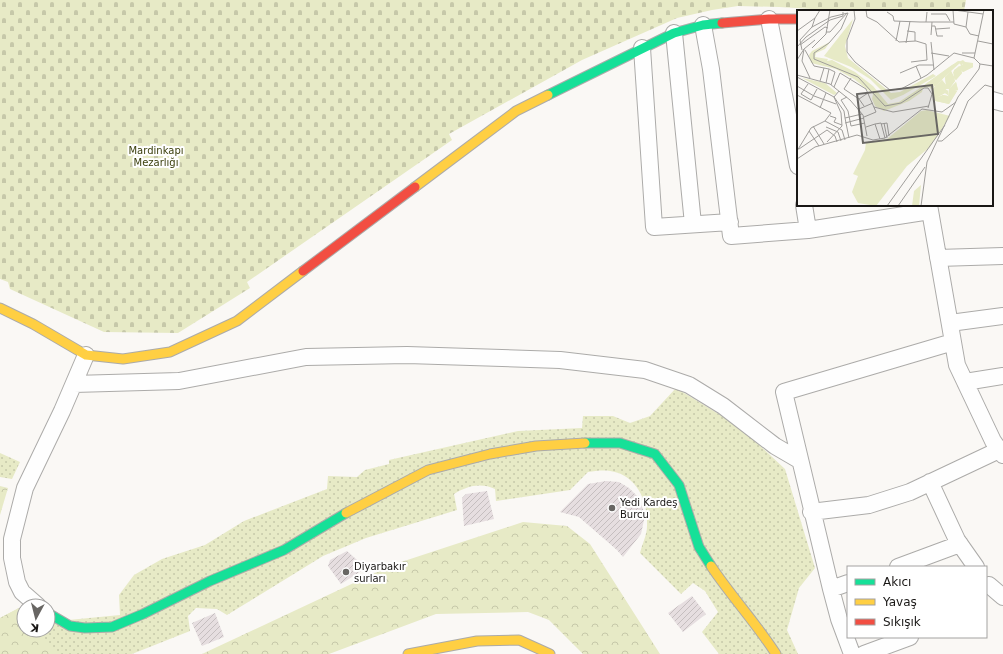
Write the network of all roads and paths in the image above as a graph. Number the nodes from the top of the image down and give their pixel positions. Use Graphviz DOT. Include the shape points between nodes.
graph roads {
  1 [pos="769,19"];
  2 [pos="797,19"];
  3 [pos="703,25"];
  4 [pos="674,33"];
  5 [pos="642,48"];
  6 [pos="993,100"];
  7 [pos="1003,103"];
  8 [pos="797,158"];
  9 [pos="804,206"];
  10 [pos="930,208"];
  11 [pos="730,222"];
  12 [pos="693,224"];
  13 [pos="808,230"];
  14 [pos="1003,256"];
  15 [pos="938,258"];
  16 [pos="0,308"];
  17 [pos="1003,316"];
  18 [pos="950,323"];
  19 [pos="953,342"];
  20 [pos="86,355"];
  21 [pos="1003,376"];
  22 [pos="965,382"];
  23 [pos="74,384"];
  24 [pos="1000,446"];
  25 [pos="799,460"];
  26 [pos="930,482"];
  27 [pos="811,512"];
  28 [pos="960,544"];
  29 [pos="901,566"];
  30 [pos="975,566"];
  31 [pos="847,583"];
  32 [pos="987,584"];
  33 [pos="831,589"];
  34 [pos="29,598"];
  35 [pos="1003,598"];
  36 [pos="56,618"];
  37 [pos="907,638"];
  38 [pos="408,654"];
  39 [pos="550,654"];
  40 [pos="776,654"];
  41 [pos="852,654"];
  42 [pos="864,654"];
  1 -- 2 [label="street"];
  1 -- 3 [label="street"];
  1 -- 8 [label="street"];
  3 -- 4 [label="street"];
  3 -- 11 [label="street"];
  4 -- 5 [label="street"];
  4 -- 12 [label="street"];
  5 -- 12 [label="street" via="654,227"];
  5 -- 20 [label="street" via="516,111 237,321 170,352 123,359"];
  6 -- 7 [label="street"];
  9 -- 13 [label="street"];
  10 -- 13 [label="street"];
  10 -- 15 [label="street"];
  11 -- 12 [label="street"];
  11 -- 13 [label="street" via="731,236"];
  14 -- 15 [label="street"];
  15 -- 18 [label="street"];
  16 -- 20 [label="street"];
  17 -- 18 [label="street"];
  18 -- 19 [label="street"];
  19 -- 22 [label="street" via="957,365"];
  19 -- 25 [label="street" via="784,392"];
  20 -- 23 [label="street"];
  21 -- 22 [label="street"];
  22 -- 24 [label="street"];
  23 -- 25 [label="street" via="179,381 306,357 407,355 573,362 645,370 689,385"];
  23 -- 34 [label="street" via="24,488 12,539 12,558 17,582"];
  24 -- 26 [label="street"];
  25 -- 27 [label="street"];
  26 -- 27 [label="street" via="869,506"];
  26 -- 28 [label="street"];
  27 -- 33 [label="street"];
  28 -- 29 [label="street"];
  28 -- 30 [label="street"];
  31 -- 33 [label="street"];
  32 -- 35 [label="street"];
  33 -- 41 [label="street"];
  36 -- 40 [label="street" via="70,626 112,627 284,550 368,500 428,470 490,454 536,446 620,443 655,454 666,466 679,484 699,547"];
  37 -- 42 [label="street"];
  38 -- 39 [label="street" via="477,640 519,640"];
}
